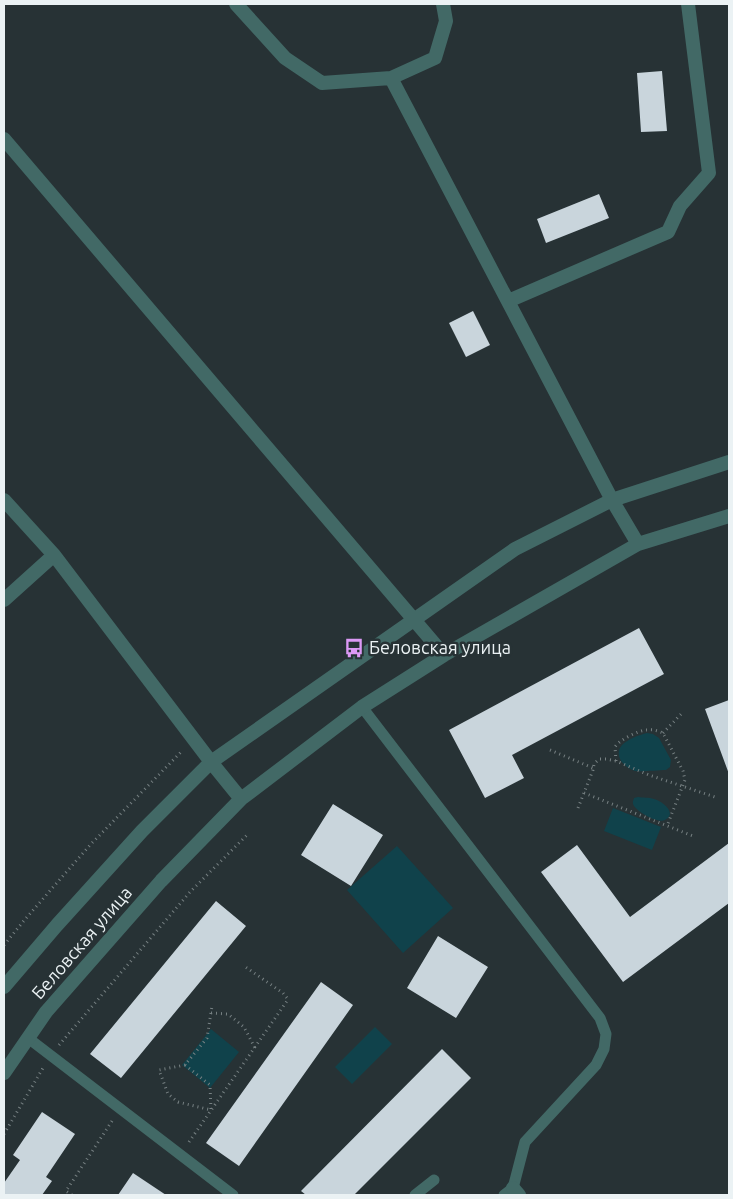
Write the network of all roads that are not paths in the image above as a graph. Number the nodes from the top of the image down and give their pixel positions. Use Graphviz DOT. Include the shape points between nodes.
graph roads {
  1 [pos="236,4"];
  2 [pos="443,4"];
  3 [pos="688,4"];
  4 [pos="391,78"];
  5 [pos="4,139"];
  6 [pos="508,301"];
  7 [pos="729,462"];
  8 [pos="4,500"];
  9 [pos="612,500"];
  10 [pos="729,516"];
  11 [pos="638,544"];
  12 [pos="54,555"];
  13 [pos="4,600"];
  14 [pos="414,620"];
  15 [pos="444,655"];
  16 [pos="362,707"];
  17 [pos="211,762"];
  18 [pos="241,799"];
  19 [pos="4,987"];
  20 [pos="28,1038"];
  21 [pos="4,1073"];
  22 [pos="434,1180"];
  23 [pos="512,1193"];
  24 [pos="233,1195"];
  25 [pos="415,1195"];
  1 -- 4 [label="street" via="285,58 322,84"];
  2 -- 4 [label="street" via="446,21 435,58"];
  3 -- 6 [label="street" via="709,172 680,206 668,232"];
  4 -- 6 [label="street"];
  5 -- 14 [label="street"];
  6 -- 9 [label="street"];
  7 -- 9 [label="street, Беловская улица"];
  8 -- 12 [label="street"];
  9 -- 11 [label="street"];
  9 -- 14 [label="street, Беловская улица" via="514,549"];
  10 -- 11 [label="street, Беловская улица"];
  11 -- 15 [label="street, Беловская улица"];
  12 -- 13 [label="street"];
  12 -- 17 [label="street"];
  14 -- 15 [label="street"];
  14 -- 17 [label="street, Беловская улица"];
  15 -- 16 [label="street, Беловская улица"];
  16 -- 18 [label="street, Беловская улица"];
  16 -- 23 [label="lane" via="600,1018 606,1034 604,1050 596,1066 525,1142"];
  17 -- 18 [label="street"];
  17 -- 19 [label="street, Беловская улица" via="142,831"];
  18 -- 20 [label="street, Беловская улица" via="162,880 46,1012"];
  20 -- 21 [label="street, Беловская улица"];
  20 -- 24 [label="lane"];
  22 -- 25 [label="lane"];
}
